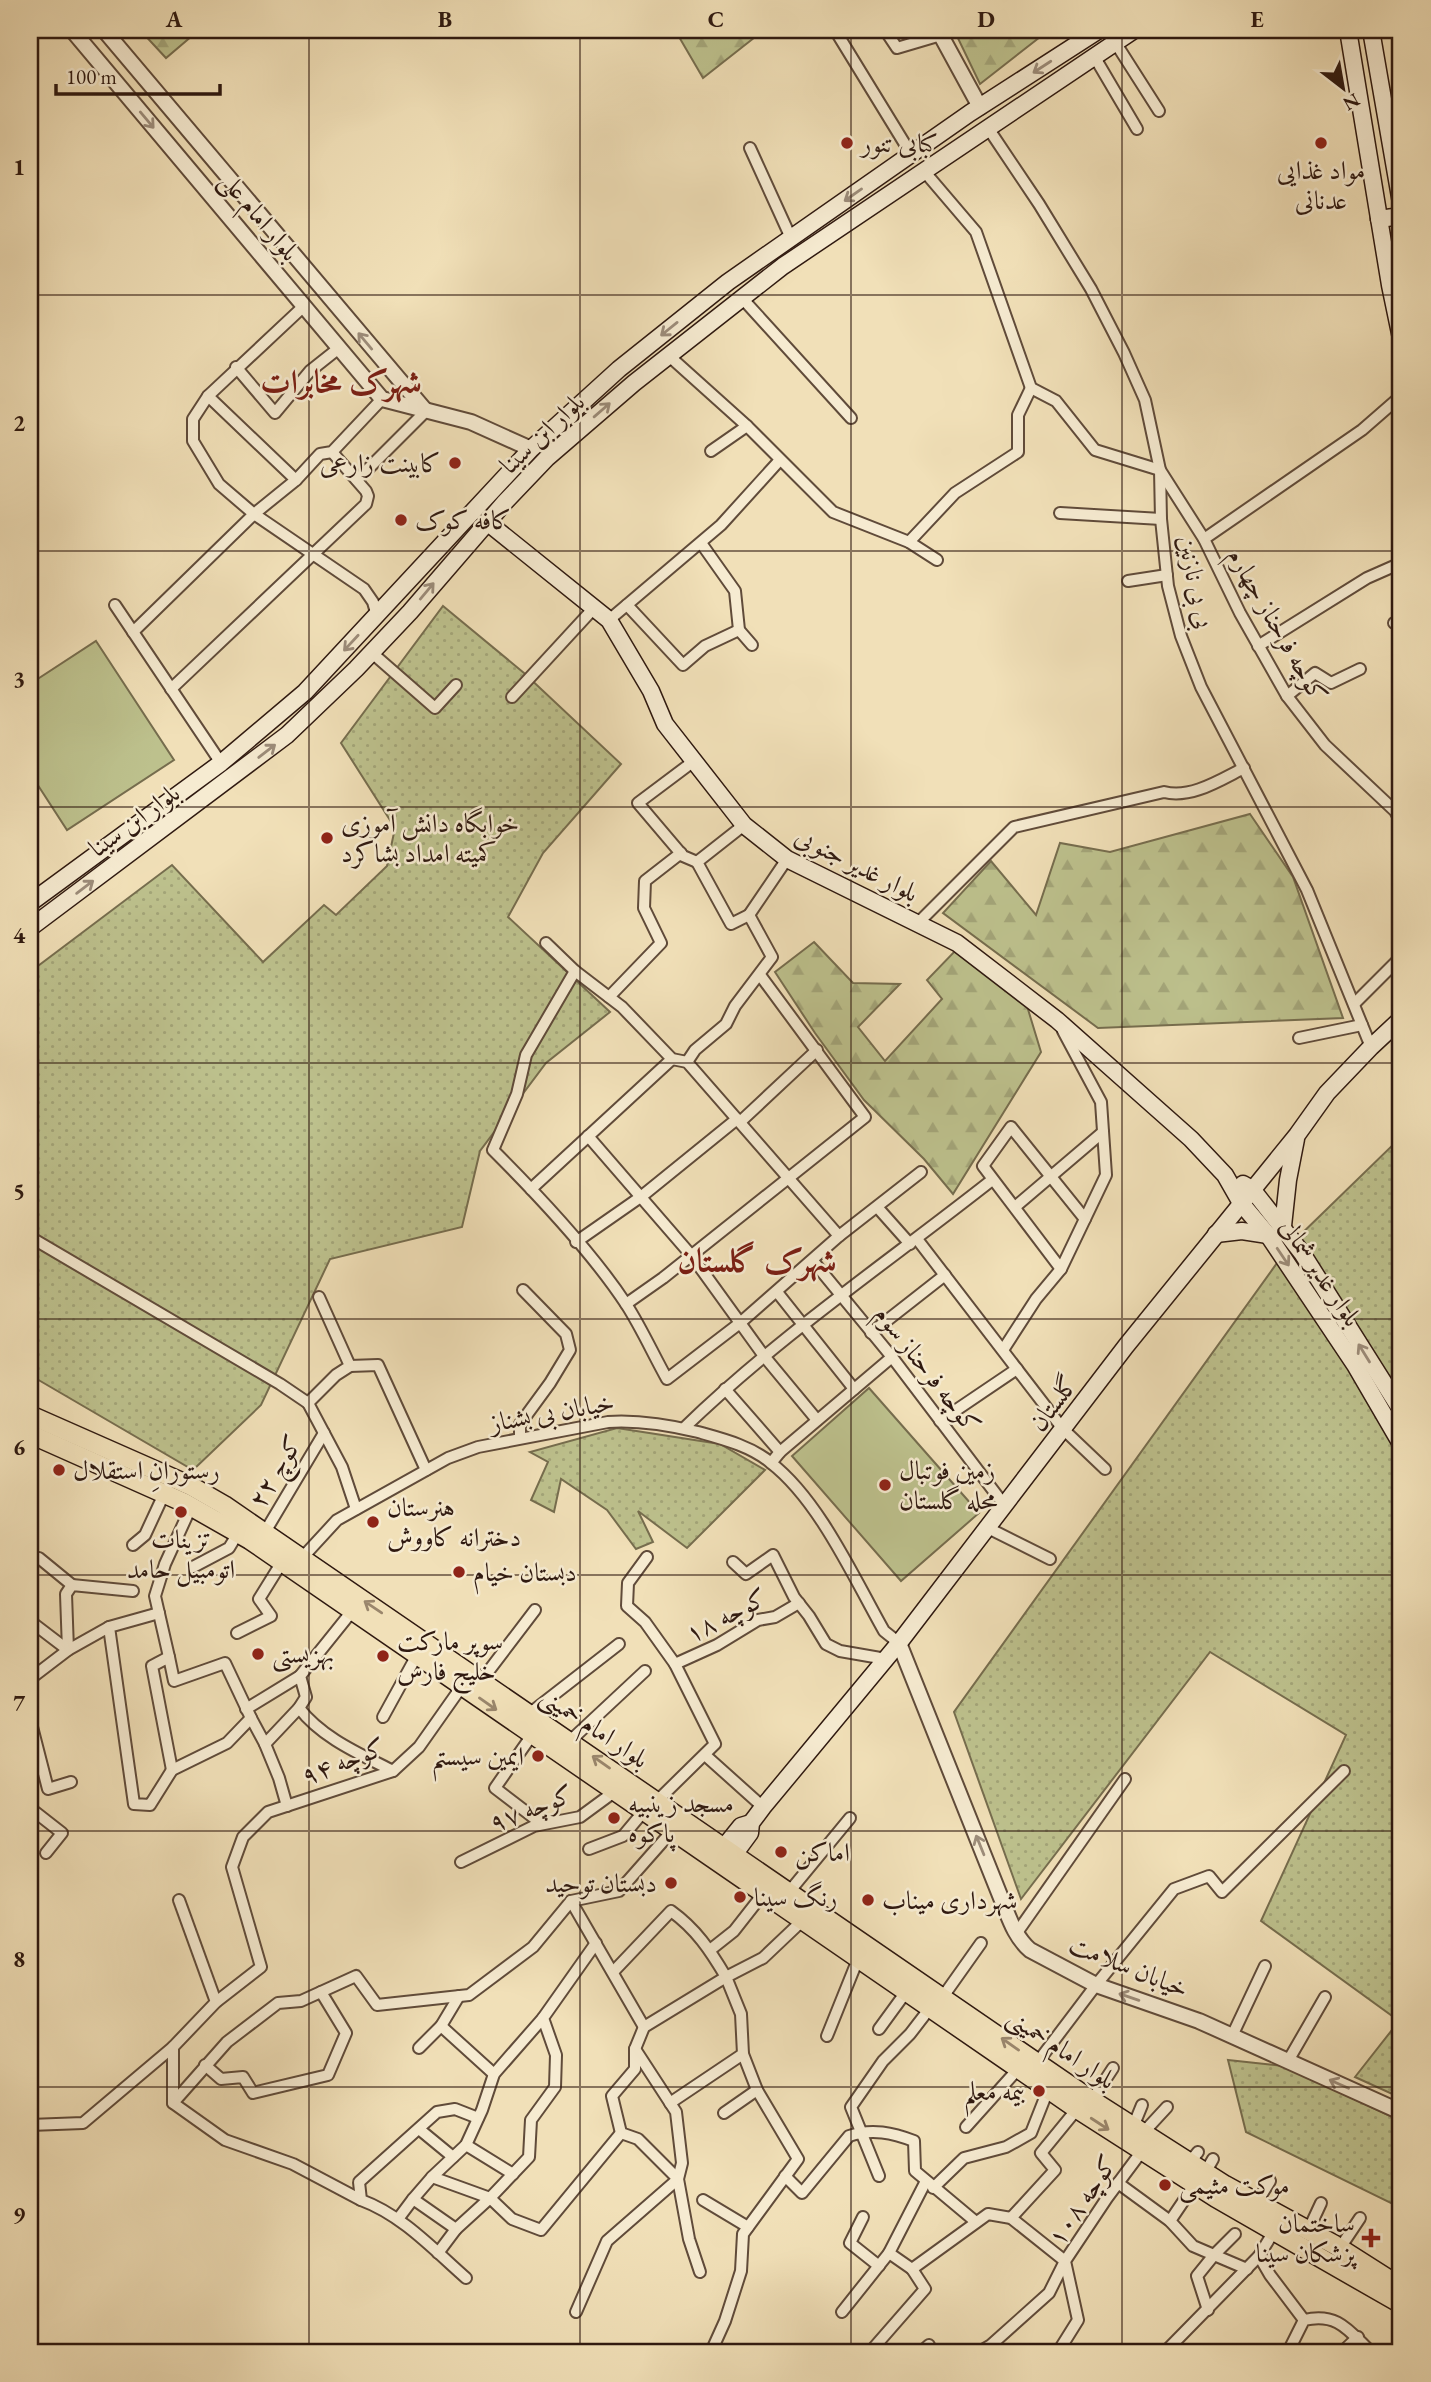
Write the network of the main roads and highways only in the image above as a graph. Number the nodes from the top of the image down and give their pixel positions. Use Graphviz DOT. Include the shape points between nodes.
graph roads {
  1 [pos="1098,30"];
  2 [pos="1134,30"];
  3 [pos="1348,30"];
  4 [pos="1371,30"];
  5 [pos="1401,203"];
  6 [pos="1401,216"];
  7 [pos="1379,219"];
  8 [pos="1401,338"];
  9 [pos="531,449"];
  10 [pos="547,457"];
  11 [pos="487,522"];
  12 [pos="30,903"];
  13 [pos="30,928"];
  14 [pos="1401,1019"];
  15 [pos="1297,1135"];
  16 [pos="1225,1175"];
  17 [pos="1252,1189"];
  18 [pos="1241,1203"];
  19 [pos="1283,1226"];
  20 [pos="1216,1234"];
  21 [pos="1268,1235"];
  22 [pos="1401,1410"];
  23 [pos="30,1415"];
  24 [pos="30,1434"];
  25 [pos="78,1436"];
  26 [pos="1401,1444"];
  27 [pos="71,1453"];
  28 [pos="471,1680"];
  29 [pos="650,1806"];
  30 [pos="724,1857"];
  31 [pos="936,2003"];
  32 [pos="1084,2105"];
  33 [pos="1140,2137"];
  34 [pos="1167,2157"];
  35 [pos="1204,2172"];
  36 [pos="1401,2287"];
  37 [pos="1401,2304"];
  1 -- 9 [label="main road, بلوار ابن سینا, one-way" via="728,282"];
  10 -- 2 [label="main road, بلوار ابن سینا, one-way" via="783,266"];
  3 -- 7 [label="main road"];
  4 -- 5 [label="main road"];
  6 -- 7 [label="main road"];
  7 -- 8 [label="main road"];
  9 -- 10 [label="main road"];
  9 -- 12 [label="main road, بلوار ابن سینا, one-way" via="304,692 221,763"];
  10 -- 11 [label="main road, بلوار ابن سینا"];
  13 -- 11 [label="main road, بلوار ابن سینا, one-way" via="287,735 410,612"];
  11 -- 16 [label="main road, بلوار غدیر جنوبی" via="609,620 665,724 744,825 787,859 957,943 1058,1020"];
  14 -- 15 [label="main road, گلستان" via="1327,1093"];
  15 -- 17 [label="main road, گلستان"];
  15 -- 19 [label="main road"];
  16 -- 17 [label="main road, بلوار غدیر جنوبی"];
  16 -- 18 [label="main road, بلوار غدیر جنوبی"];
  17 -- 18 [label="main road, گلستان"];
  17 -- 19 [label="main road, بلوار غدیر شمالی"];
  18 -- 20 [label="main road, گلستان"];
  18 -- 21 [label="main road, بلوار غدیر شمالی"];
  22 -- 19 [label="main road, بلوار غدیر شمالی, one-way"];
  20 -- 21 [label="main road"];
  20 -- 30 [label="main road, گلستان" via="899,1643 763,1807 751,1823 750,1833"];
  21 -- 26 [label="main road, بلوار غدیر شمالی, one-way" via="1355,1365"];
  23 -- 25 [label="main road, بلوار امام خمینی"];
  24 -- 27 [label="main road, بلوار امام خمینی"];
  25 -- 27 [label="main road"];
  28 -- 25 [label="main road, بلوار امام خمینی, one-way" via="265,1532 191,1486"];
  27 -- 28 [label="main road, بلوار امام خمینی" via="238,1533 417,1655"];
  29 -- 28 [label="main road, بلوار امام خمینی, one-way" via="570,1741"];
  28 -- 29 [label="main road, بلوار امام خمینی, one-way" via="532,1735 614,1792"];
  29 -- 30 [label="main road, بلوار امام خمینی"];
  29 -- 30 [label="main road, بلوار امام خمینی" via="672,1831"];
  30 -- 31 [label="main road, بلوار امام خمینی" via="789,1892"];
  30 -- 31 [label="main road, بلوار امام خمینی" via="763,1894 802,1921 906,1992"];
  32 -- 31 [label="main road, بلوار امام خمینی, one-way" via="1037,2063"];
  31 -- 32 [label="main road, بلوار امام خمینی" via="1048,2090"];
  32 -- 33 [label="main road, بلوار امام خمینی"];
  32 -- 33 [label="main road, بلوار امام خمینی, one-way"];
  33 -- 34 [label="main road, بلوار امام خمینی"];
  34 -- 35 [label="main road, بلوار امام خمینی"];
  34 -- 35 [label="main road, بلوار امام خمینی" via="1194,2157"];
  35 -- 36 [label="main road, بلوار امام خمینی"];
  35 -- 37 [label="main road, بلوار امام خمینی" via="1274,2231"];
}
